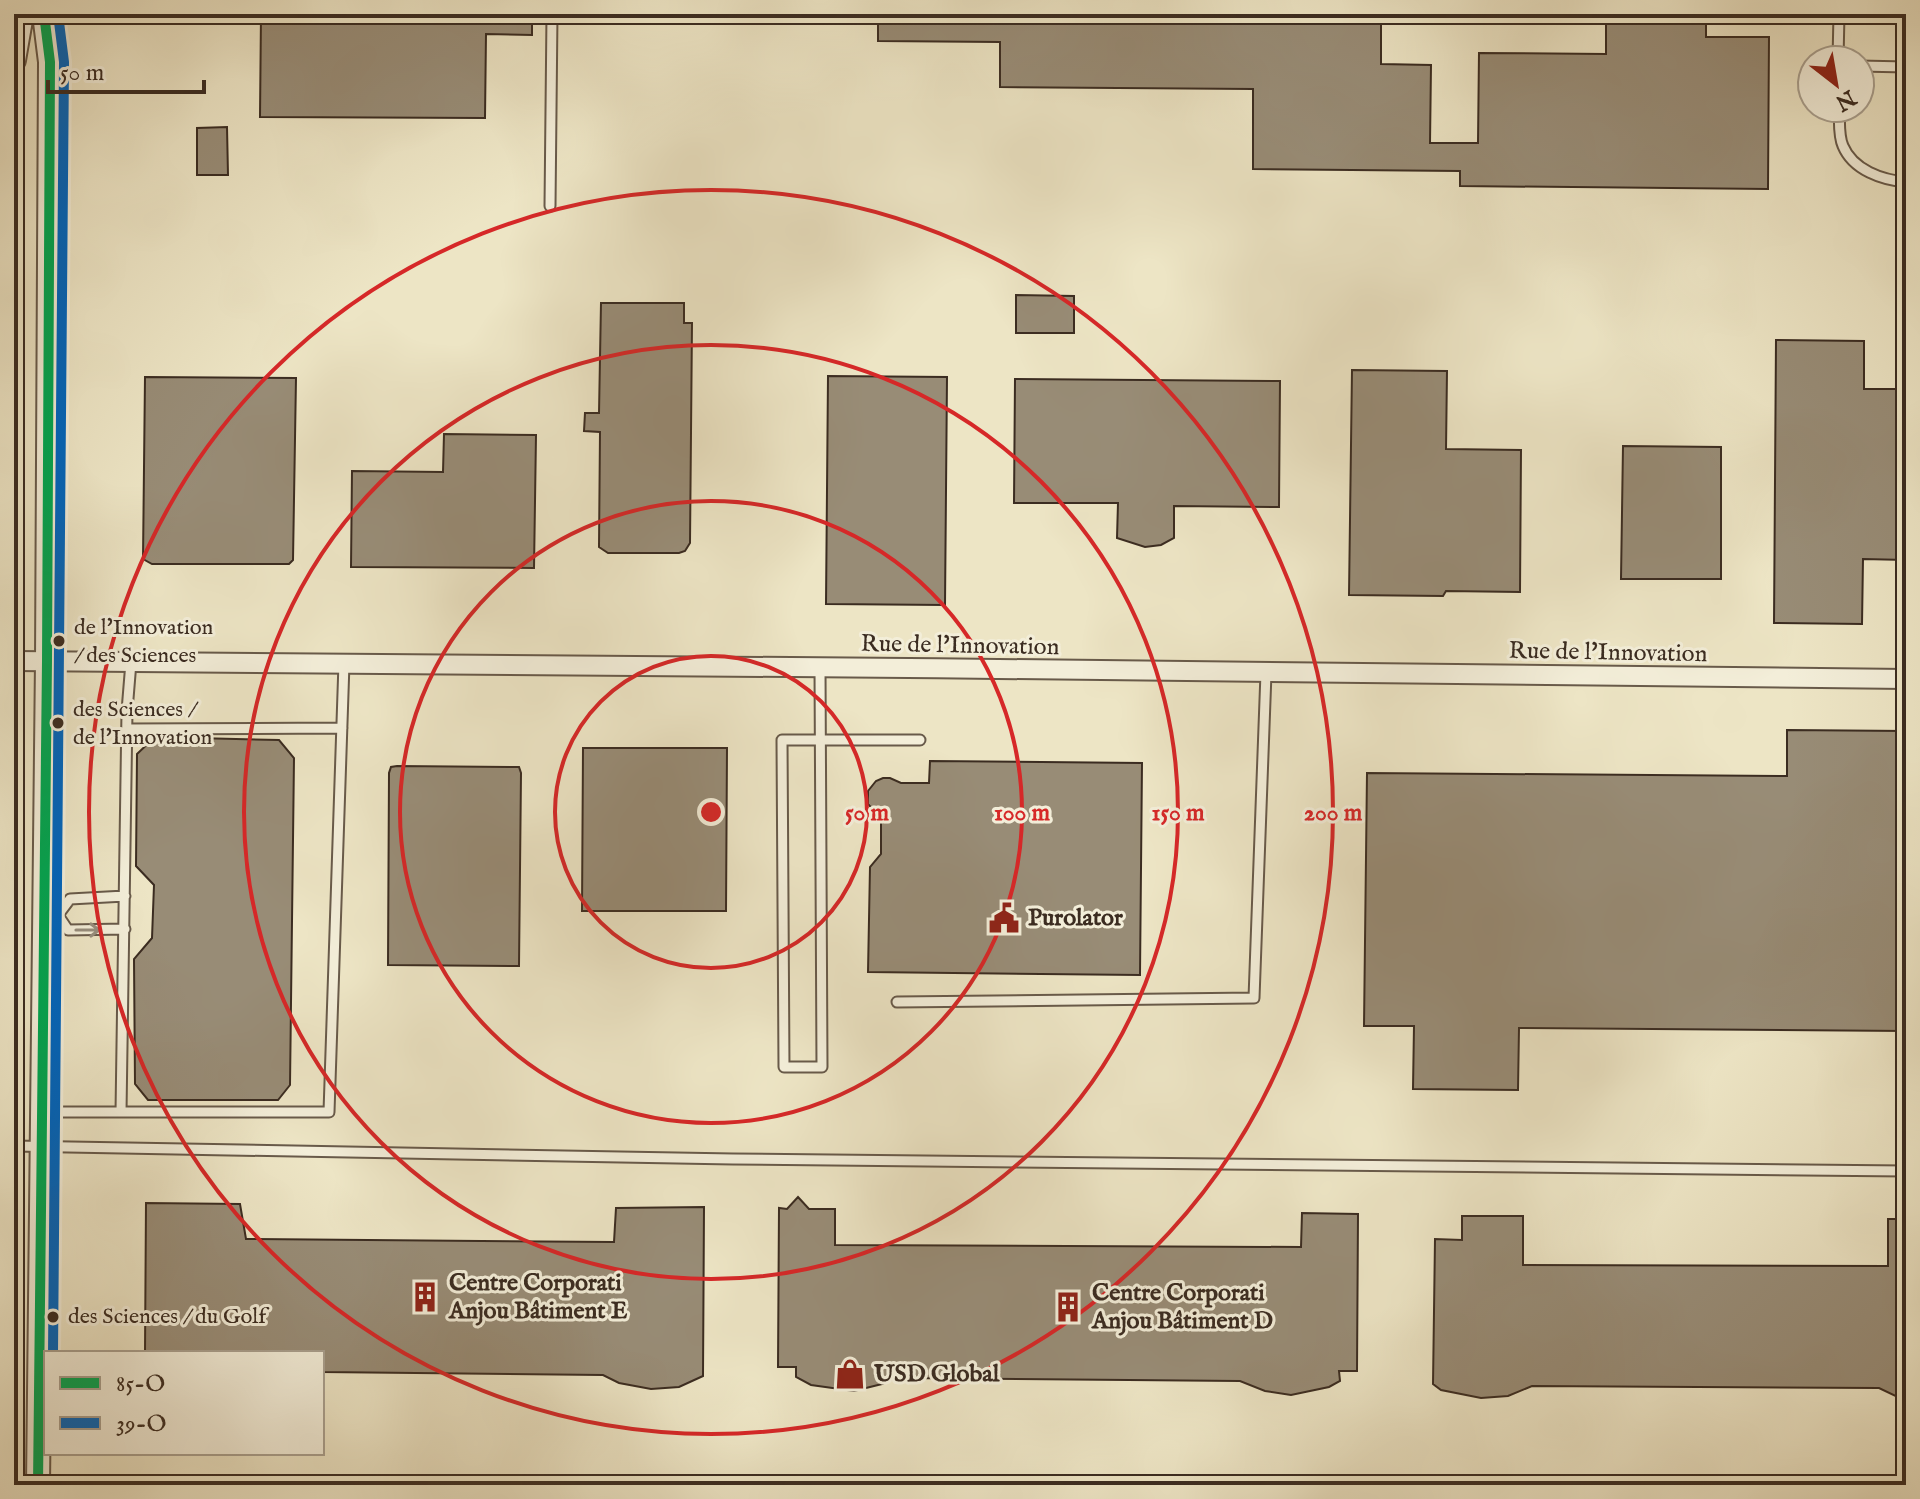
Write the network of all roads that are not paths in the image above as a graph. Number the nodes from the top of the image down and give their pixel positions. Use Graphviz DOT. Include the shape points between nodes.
graph roads {
  1 [pos="22,14"];
  2 [pos="44,14"];
  3 [pos="552,14"];
  4 [pos="1839,14"];
  5 [pos="1838,44"];
  6 [pos="14,60"];
  7 [pos="1876,66"];
  8 [pos="1906,67"];
  9 [pos="1841,124"];
  10 [pos="1906,182"];
  11 [pos="550,206"];
  12 [pos="14,661"];
  13 [pos="47,661"];
  14 [pos="131,662"];
  15 [pos="344,663"];
  16 [pos="820,669"];
  17 [pos="1266,673"];
  18 [pos="1906,679"];
  19 [pos="342,728"];
  20 [pos="127,729"];
  21 [pos="920,740"];
  22 [pos="821,741"];
  23 [pos="125,896"];
  24 [pos="51,914"];
  25 [pos="125,929"];
  26 [pos="897,1002"];
  27 [pos="42,1112"];
  28 [pos="121,1112"];
  29 [pos="14,1146"];
  30 [pos="42,1146"];
  31 [pos="1906,1171"];
  32 [pos="38,1485"];
  1 -- 6 [label="street"];
  2 -- 13 [label="street" via="50,62"];
  3 -- 11 [label="lane"];
  4 -- 5 [label="lane"];
  7 -- 8 [label="lane"];
  9 -- 10 [label="lane" via="1843,147 1853,160 1870,174"];
  12 -- 13 [label="street, Rue de l'Innovation"];
  13 -- 14 [label="street, Rue de l'Innovation"];
  13 -- 24 [label="street"];
  14 -- 15 [label="street, Rue de l'Innovation"];
  14 -- 20 [label="lane"];
  15 -- 16 [label="street, Rue de l'Innovation"];
  15 -- 19 [label="lane"];
  16 -- 17 [label="street, Rue de l'Innovation"];
  16 -- 22 [label="lane"];
  17 -- 18 [label="street, Rue de l'Innovation"];
  17 -- 26 [label="lane" via="1254,998"];
  19 -- 20 [label="lane"];
  19 -- 28 [label="lane" via="329,1112"];
  20 -- 23 [label="lane"];
  21 -- 22 [label="lane"];
  22 -- 22 [label="lane" via="822,1067 784,1067 782,740"];
  23 -- 24 [label="lane" via="70,899"];
  23 -- 25 [label="lane"];
  24 -- 25 [label="lane, one-way" via="68,930"];
  24 -- 27 [label="street"];
  25 -- 28 [label="lane"];
  27 -- 28 [label="lane"];
  27 -- 30 [label="street"];
  29 -- 30 [label="lane"];
  30 -- 31 [label="lane"];
  30 -- 32 [label="street"];
}
